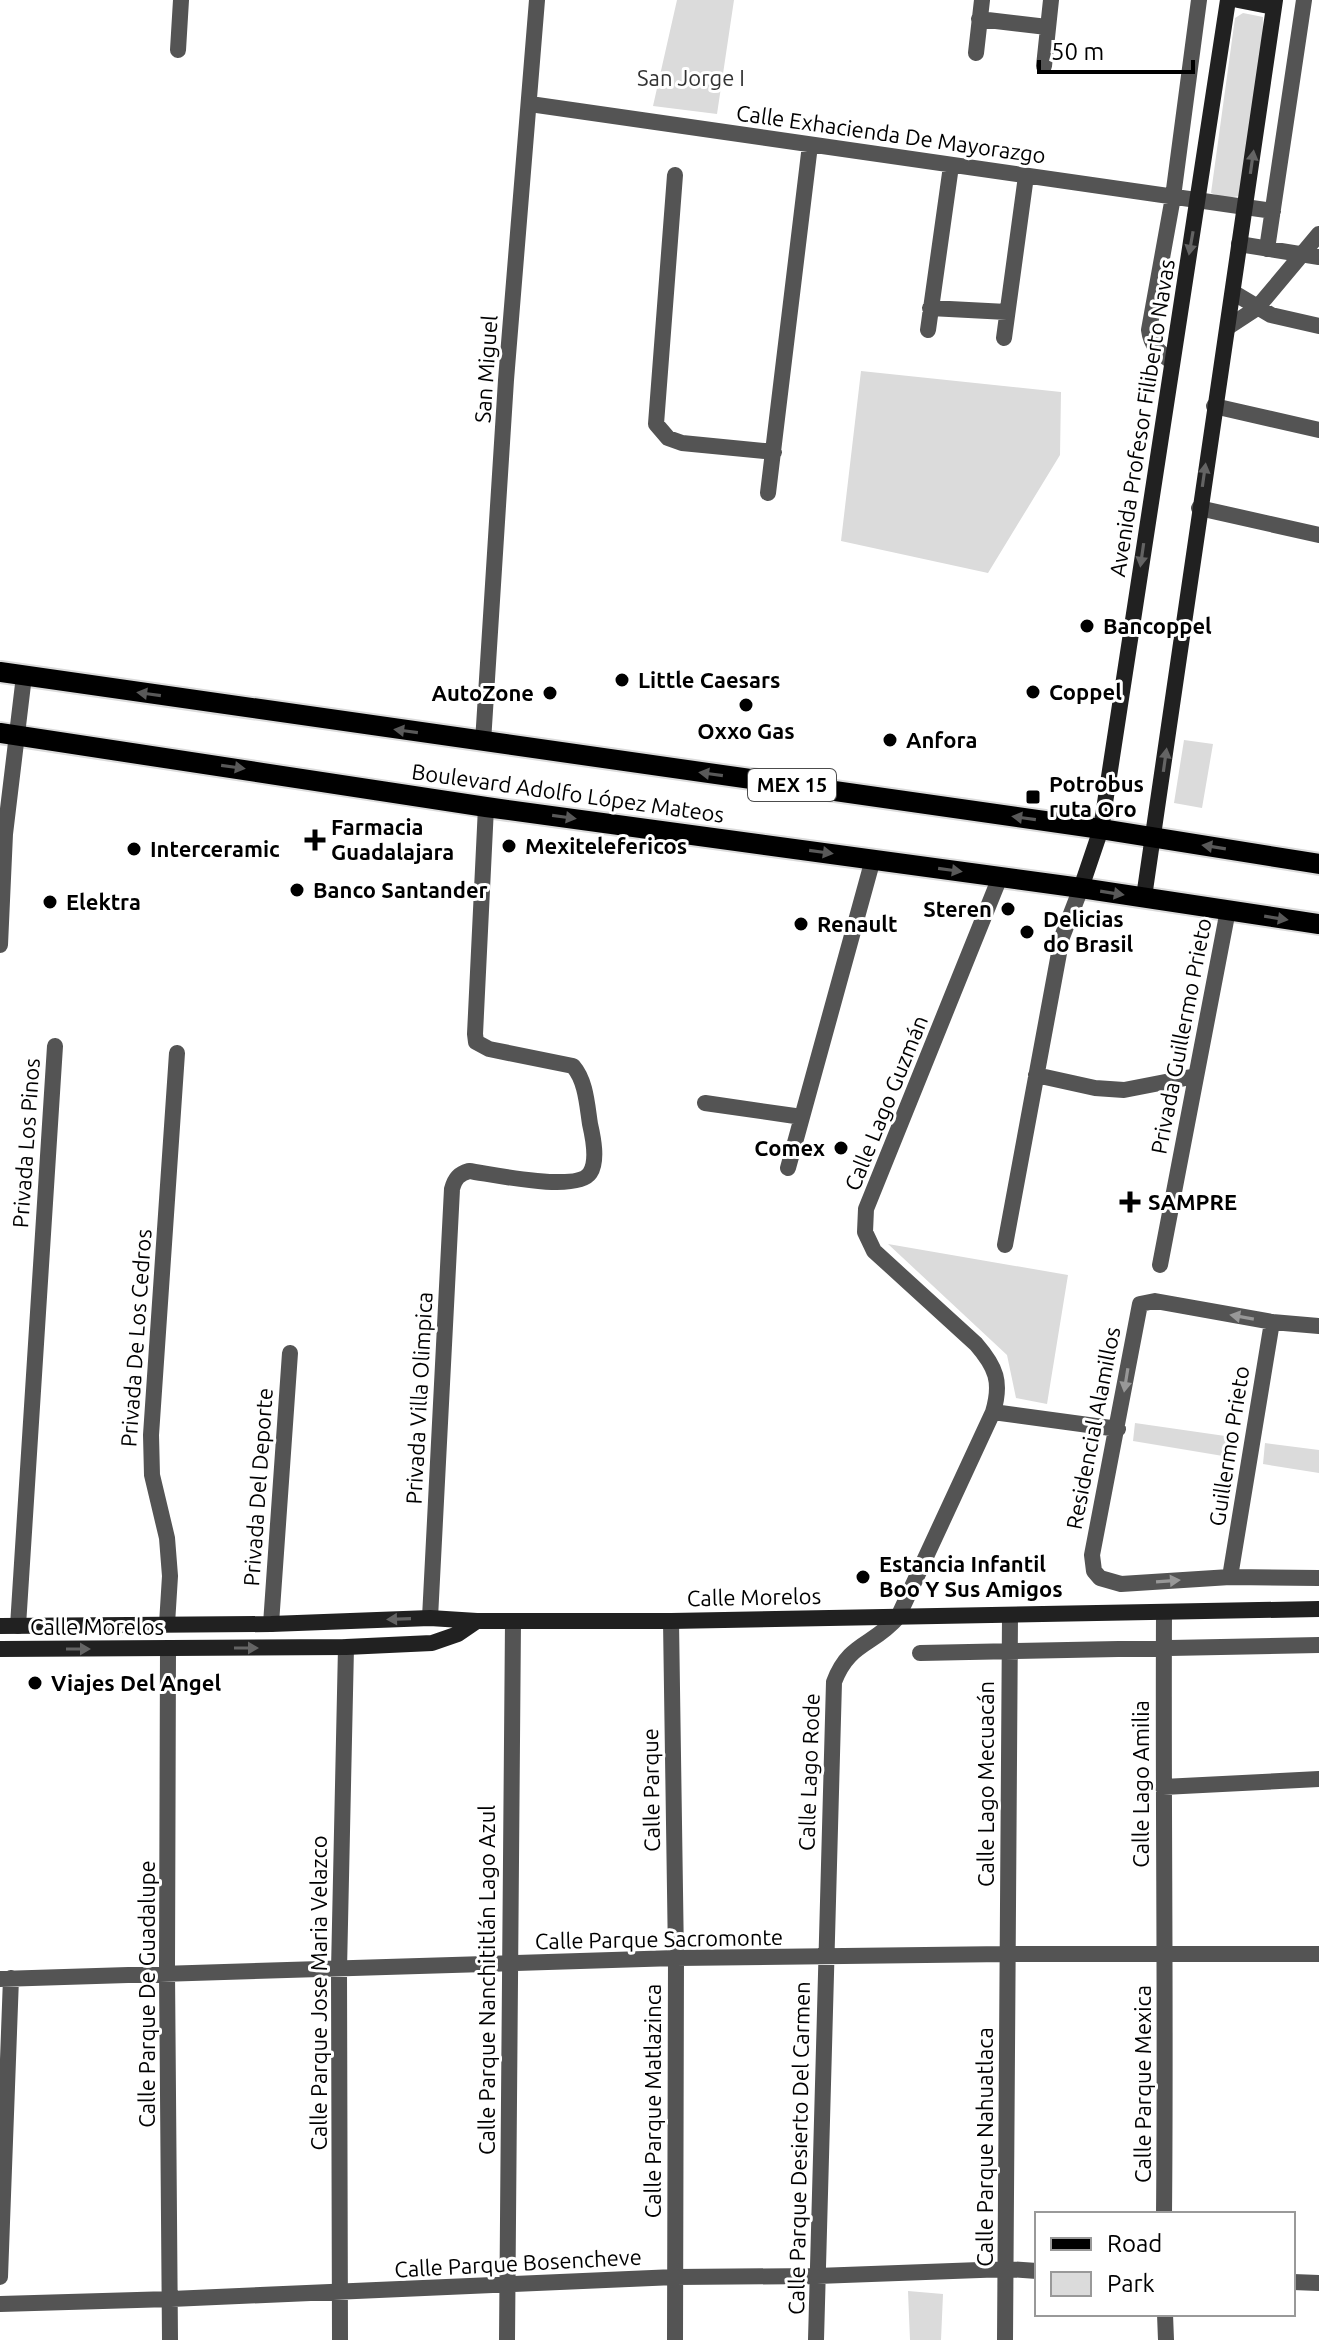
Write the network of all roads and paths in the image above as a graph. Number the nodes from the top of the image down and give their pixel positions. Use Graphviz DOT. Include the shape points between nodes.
graph roads {
  1 [pos="181,0"];
  2 [pos="537,0"];
  3 [pos="982,0"];
  4 [pos="1051,0"];
  5 [pos="1199,0"];
  6 [pos="1228,0"];
  7 [pos="1238,0"];
  8 [pos="1304,0"];
  9 [pos="1274,3"];
  10 [pos="979,19"];
  11 [pos="1047,27"];
  12 [pos="178,50"];
  13 [pos="976,53"];
  14 [pos="1044,66"];
  15 [pos="530,104"];
  16 [pos="810,145"];
  17 [pos="951,166"];
  18 [pos="675,175"];
  19 [pos="1026,176"];
  20 [pos="1173,197"];
  21 [pos="1198,200"];
  22 [pos="1245,207"];
  23 [pos="1273,211"];
  24 [pos="1319,234"];
  25 [pos="1239,244"];
  26 [pos="1267,249"];
  27 [pos="1311,255"];
  28 [pos="1234,293"];
  29 [pos="930,308"];
  30 [pos="1257,308"];
  31 [pos="1007,312"];
  32 [pos="1319,326"];
  33 [pos="1228,327"];
  34 [pos="928,330"];
  35 [pos="1004,338"];
  36 [pos="1171,361"];
  37 [pos="1214,406"];
  38 [pos="1319,430"];
  39 [pos="774,452"];
  40 [pos="768,493"];
  41 [pos="1199,508"];
  42 [pos="1319,535"];
  43 [pos="0,672"];
  44 [pos="24,676"];
  45 [pos="8,734"];
  46 [pos="483,742"];
  47 [pos="486,807"];
  48 [pos="1101,829"];
  49 [pos="1154,837"];
  50 [pos="873,859"];
  51 [pos="1319,864"];
  52 [pos="1000,877"];
  53 [pos="1081,888"];
  54 [pos="1144,897"];
  55 [pos="1228,910"];
  56 [pos="1319,924"];
  57 [pos="0,945"];
  58 [pos="55,1046"];
  59 [pos="177,1053"];
  60 [pos="1036,1075"];
  61 [pos="1196,1076"];
  62 [pos="705,1103"];
  63 [pos="802,1117"];
  64 [pos="788,1168"];
  65 [pos="1005,1245"];
  66 [pos="1160,1265"];
  67 [pos="1272,1322"];
  68 [pos="1319,1326"];
  69 [pos="290,1353"];
  70 [pos="993,1412"];
  71 [pos="1118,1429"];
  72 [pos="1230,1577"];
  73 [pos="1319,1578"];
  74 [pos="1319,1609"];
  75 [pos="1164,1613"];
  76 [pos="1010,1616"];
  77 [pos="898,1617"];
  78 [pos="430,1618"];
  79 [pos="477,1621"];
  80 [pos="513,1621"];
  81 [pos="671,1621"];
  82 [pos="167,1624"];
  83 [pos="271,1624"];
  84 [pos="0,1626"];
  85 [pos="18,1626"];
  86 [pos="1319,1645"];
  87 [pos="346,1647"];
  88 [pos="168,1648"];
  89 [pos="0,1649"];
  90 [pos="1164,1649"];
  91 [pos="1010,1651"];
  92 [pos="920,1653"];
  93 [pos="1319,1779"];
  94 [pos="1163,1787"];
  95 [pos="1007,1954"];
  96 [pos="1319,1954"];
  97 [pos="1166,1955"];
  98 [pos="826,1957"];
  99 [pos="676,1958"];
  100 [pos="508,1965"];
  101 [pos="339,1970"];
  102 [pos="167,1972"];
  103 [pos="6,1979"];
  104 [pos="1164,2212"];
  105 [pos="1007,2269"];
  106 [pos="1035,2271"];
  107 [pos="817,2276"];
  108 [pos="0,2277"];
  109 [pos="675,2277"];
  110 [pos="1295,2282"];
  111 [pos="1319,2283"];
  112 [pos="508,2285"];
  113 [pos="340,2293"];
  114 [pos="171,2299"];
  115 [pos="0,2304"];
  116 [pos="1165,2316"];
  117 [pos="170,2340"];
  118 [pos="340,2340"];
  119 [pos="507,2340"];
  120 [pos="675,2340"];
  121 [pos="816,2340"];
  122 [pos="1005,2340"];
  123 [pos="1166,2340"];
  1 -- 12 [label="street"];
  2 -- 15 [label="street, San Miguel"];
  3 -- 10 [label="street"];
  4 -- 11 [label="street"];
  5 -- 20 [label="street"];
  6 -- 21 [label="main road, Avenida Profesor Filiberto Navas"];
  7 -- 9 [label="main road"];
  8 -- 23 [label="street"];
  22 -- 9 [label="main road, one-way"];
  10 -- 11 [label="street"];
  10 -- 13 [label="street"];
  11 -- 14 [label="street"];
  15 -- 16 [label="street, Calle Exhacienda De Mayorazgo"];
  15 -- 46 [label="street, San Miguel"];
  16 -- 17 [label="street, Calle Exhacienda De Mayorazgo"];
  16 -- 39 [label="street"];
  17 -- 19 [label="street, Calle Exhacienda De Mayorazgo"];
  17 -- 29 [label="street"];
  18 -- 39 [label="street" via="656,424 668,438 682,443"];
  19 -- 20 [label="street, Calle Exhacienda De Mayorazgo"];
  19 -- 31 [label="street"];
  20 -- 21 [label="street, Calle Exhacienda De Mayorazgo"];
  20 -- 36 [label="street" via="1149,330 1156,350"];
  21 -- 22 [label="street, Calle Exhacienda De Mayorazgo"];
  21 -- 36 [label="main road, Avenida Profesor Filiberto Navas, one-way"];
  22 -- 23 [label="street, Calle Exhacienda De Mayorazgo"];
  22 -- 25 [label="main road"];
  23 -- 26 [label="street"];
  24 -- 27 [label="street"];
  25 -- 26 [label="street"];
  25 -- 28 [label="main road"];
  26 -- 27 [label="street"];
  27 -- 30 [label="street"];
  28 -- 30 [label="street"];
  28 -- 33 [label="main road"];
  29 -- 31 [label="street"];
  29 -- 34 [label="street"];
  30 -- 32 [label="street"];
  30 -- 33 [label="street"];
  31 -- 35 [label="street"];
  33 -- 37 [label="main road"];
  36 -- 48 [label="main road, Avenida Profesor Filiberto Navas, one-way"];
  37 -- 38 [label="street"];
  41 -- 37 [label="main road, one-way"];
  39 -- 40 [label="street"];
  41 -- 42 [label="street"];
  49 -- 41 [label="main road, one-way"];
  43 -- 44 [label="main road, Boulevard Adolfo López Mateos / MEX 15"];
  44 -- 45 [label="street"];
  46 -- 44 [label="main road, Boulevard Adolfo López Mateos / MEX 15, one-way"];
  45 -- 47 [label="main road, Boulevard Adolfo López Mateos, one-way"];
  45 -- 57 [label="street"];
  48 -- 46 [label="main road, Boulevard Adolfo López Mateos / MEX 15, one-way"];
  47 -- 50 [label="main road, Boulevard Adolfo López Mateos, one-way"];
  47 -- 78 [label="street, Privada Villa Olimpica" via="476,1042 573,1066 583,1086 594,1144 592,1168 583,1179 563,1183 469,1171 455,1180"];
  48 -- 49 [label="main road, Boulevard Adolfo López Mateos / MEX 15"];
  48 -- 53 [label="main road, Avenida Profesor Filiberto Navas"];
  51 -- 49 [label="main road, Boulevard Adolfo López Mateos / MEX 15, one-way"];
  49 -- 54 [label="main road"];
  50 -- 52 [label="main road, Boulevard Adolfo López Mateos, one-way"];
  50 -- 63 [label="street"];
  52 -- 53 [label="main road, Boulevard Adolfo López Mateos"];
  52 -- 70 [label="street, Calle Lago Guzmán" via="866,1209 865,1232 874,1251 988,1358 999,1384"];
  53 -- 54 [label="main road, Boulevard Adolfo López Mateos, one-way"];
  53 -- 60 [label="street" via="1062,937"];
  54 -- 55 [label="main road, Boulevard Adolfo López Mateos"];
  55 -- 56 [label="main road, Boulevard Adolfo López Mateos, one-way"];
  55 -- 61 [label="street, Privada Guillermo Prieto"];
  58 -- 85 [label="street, Privada Los Pinos"];
  59 -- 82 [label="street, Privada De Los Cedros" via="150,1447 167,1538"];
  60 -- 61 [label="street" via="1124,1090"];
  60 -- 65 [label="street"];
  61 -- 66 [label="street, Privada Guillermo Prieto"];
  62 -- 63 [label="street"];
  63 -- 64 [label="street"];
  67 -- 68 [label="street"];
  67 -- 71 [label="street, Residencial Alamillos, one-way" via="1155,1301 1140,1304"];
  67 -- 72 [label="street, Guillermo Prieto"];
  69 -- 83 [label="street, Privada Del Deporte"];
  70 -- 71 [label="street"];
  70 -- 77 [label="street, Calle Lago Guzmán"];
  71 -- 72 [label="street, Residencial Alamillos, one-way" via="1094,1543 1094,1571 1121,1584"];
  72 -- 73 [label="street, Residencial Alamillos"];
  74 -- 75 [label="main road, Calle Morelos"];
  75 -- 76 [label="main road, Calle Morelos"];
  75 -- 90 [label="street, Calle Lago Amilia"];
  76 -- 77 [label="main road, Calle Morelos"];
  76 -- 91 [label="street, Calle Lago Mecuacán"];
  77 -- 81 [label="main road, Calle Morelos"];
  77 -- 98 [label="street, Calle Lago Rode" via="851,1652 834,1682"];
  78 -- 79 [label="main road, Calle Morelos"];
  78 -- 83 [label="main road, Calle Morelos, one-way"];
  79 -- 80 [label="main road, Calle Morelos"];
  79 -- 87 [label="main road, Calle Morelos" via="432,1643"];
  80 -- 81 [label="main road, Calle Morelos"];
  80 -- 100 [label="street, Calle Parque Nanchititlán Lago Azul"];
  81 -- 99 [label="street, Calle Parque"];
  82 -- 83 [label="main road, Calle Morelos"];
  82 -- 85 [label="main road, Calle Morelos"];
  84 -- 85 [label="main road, Calle Morelos"];
  86 -- 90 [label="street"];
  88 -- 87 [label="main road, Calle Morelos, one-way"];
  87 -- 101 [label="street, Calle Parque Jose Maria Velazco"];
  89 -- 88 [label="main road, Calle Morelos, one-way"];
  88 -- 102 [label="street, Calle Parque De Guadalupe"];
  90 -- 91 [label="street"];
  90 -- 94 [label="street, Calle Lago Amilia"];
  91 -- 92 [label="street"];
  91 -- 95 [label="street, Calle Lago Mecuacán"];
  93 -- 94 [label="street"];
  94 -- 97 [label="street, Calle Lago Amilia"];
  95 -- 97 [label="street, Calle Parque Sacromonte"];
  95 -- 98 [label="street, Calle Parque Sacromonte"];
  95 -- 105 [label="street, Calle Parque Nahuatlaca"];
  96 -- 97 [label="street, Calle Parque Sacromonte"];
  97 -- 104 [label="street, Calle Parque Mexica"];
  98 -- 99 [label="street, Calle Parque Sacromonte"];
  98 -- 107 [label="street, Calle Parque Desierto Del Carmen"];
  99 -- 100 [label="street, Calle Parque Sacromonte"];
  99 -- 109 [label="street, Calle Parque Matlazinca"];
  100 -- 101 [label="street, Calle Parque Sacromonte"];
  100 -- 112 [label="street, Calle Parque Nanchititlán Lago Azul"];
  101 -- 102 [label="street, Calle Parque Sacromonte"];
  101 -- 113 [label="street, Calle Parque Jose Maria Velazco"];
  102 -- 103 [label="street, Calle Parque Sacromonte"];
  102 -- 114 [label="street, Calle Parque De Guadalupe"];
  103 -- 108 [label="street"];
  105 -- 106 [label="street, Calle Parque Bosencheve"];
  105 -- 107 [label="street, Calle Parque Bosencheve"];
  105 -- 122 [label="street, Calle Parque Nahuatlaca"];
  107 -- 109 [label="street, Calle Parque Bosencheve"];
  107 -- 121 [label="street, Calle Parque Desierto Del Carmen"];
  109 -- 112 [label="street, Calle Parque Bosencheve"];
  109 -- 120 [label="street, Calle Parque Matlazinca"];
  110 -- 111 [label="street"];
  112 -- 113 [label="street, Calle Parque Bosencheve"];
  112 -- 119 [label="street, Calle Parque Nanchititlán Lago Azul"];
  113 -- 114 [label="street, Calle Parque Bosencheve"];
  113 -- 118 [label="street, Calle Parque Jose Maria Velazco"];
  114 -- 115 [label="street, Calle Parque Bosencheve"];
  114 -- 117 [label="street, Calle Parque De Guadalupe"];
  116 -- 123 [label="street"];
}
